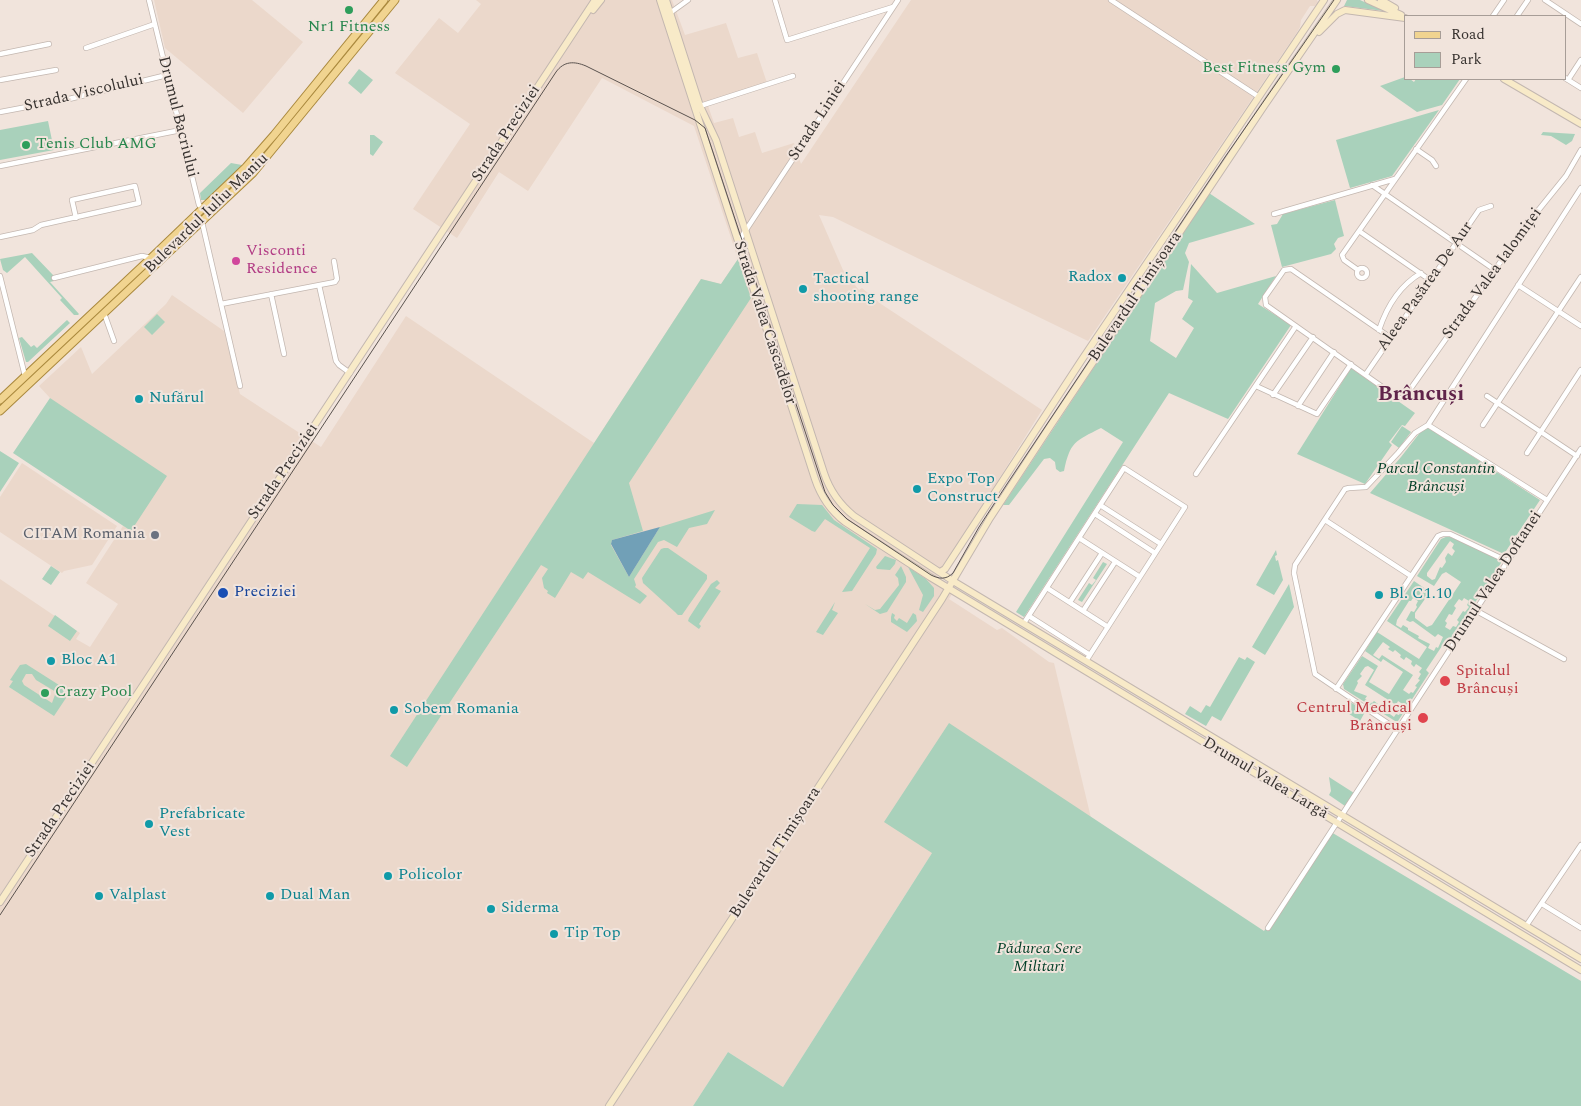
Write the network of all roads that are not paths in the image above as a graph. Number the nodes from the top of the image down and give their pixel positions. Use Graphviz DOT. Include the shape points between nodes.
graph roads {
  1 [pos="149,0"];
  2 [pos="384,0"];
  3 [pos="395,0"];
  4 [pos="595,0"];
  5 [pos="601,0"];
  6 [pos="660,0"];
  7 [pos="666,0"];
  8 [pos="688,0"];
  9 [pos="774,0"];
  10 [pos="898,0"];
  11 [pos="1111,0"];
  12 [pos="1324,0"];
  13 [pos="1337,0"];
  14 [pos="1368,0"];
  15 [pos="1381,0"];
  16 [pos="1504,0"];
  17 [pos="1528,0"];
  18 [pos="1545,0"];
  19 [pos="893,7"];
  20 [pos="670,12"];
  21 [pos="1494,15"];
  22 [pos="1518,15"];
  23 [pos="586,16"];
  24 [pos="1314,16"];
  25 [pos="1404,16"];
  26 [pos="1404,17"];
  27 [pos="1404,17"];
  28 [pos="1323,21"];
  29 [pos="155,24"];
  30 [pos="1581,24"];
  31 [pos="49,44"];
  32 [pos="86,48"];
  33 [pos="1304,50"];
  34 [pos="0,54"];
  35 [pos="1581,60"];
  36 [pos="56,70"];
  37 [pos="167,75"];
  38 [pos="793,76"];
  39 [pos="1566,79"];
  40 [pos="0,80"];
  41 [pos="1465,80"];
  42 [pos="1506,80"];
  43 [pos="1581,88"];
  44 [pos="1259,97"];
  45 [pos="700,106"];
  46 [pos="0,112"];
  47 [pos="1581,124"];
  48 [pos="181,130"];
  49 [pos="1416,149"];
  50 [pos="1581,150"];
  51 [pos="0,166"];
  52 [pos="1436,166"];
  53 [pos="1396,178"];
  54 [pos="1372,185"];
  55 [pos="1581,188"];
  56 [pos="1385,194"];
  57 [pos="1491,206"];
  58 [pos="203,209"];
  59 [pos="1274,214"];
  60 [pos="208,215"];
  61 [pos="76,218"];
  62 [pos="202,222"];
  63 [pos="745,231"];
  64 [pos="1359,231"];
  65 [pos="0,237"];
  66 [pos="738,242"];
  67 [pos="1456,243"];
  68 [pos="151,258"];
  69 [pos="334,261"];
  70 [pos="157,264"];
  71 [pos="1358,270"];
  72 [pos="1495,270"];
  73 [pos="1421,273"];
  74 [pos="1140,274"];
  75 [pos="0,276"];
  76 [pos="1581,276"];
  77 [pos="54,278"];
  78 [pos="1148,279"];
  79 [pos="1430,280"];
  80 [pos="319,285"];
  81 [pos="1518,286"];
  82 [pos="272,294"];
  83 [pos="221,304"];
  84 [pos="1558,311"];
  85 [pos="104,313"];
  86 [pos="1296,326"];
  87 [pos="1581,326"];
  88 [pos="1380,330"];
  89 [pos="1313,337"];
  90 [pos="1391,338"];
  91 [pos="114,341"];
  92 [pos="1334,352"];
  93 [pos="284,354"];
  94 [pos="41,361"];
  95 [pos="788,363"];
  96 [pos="1351,364"];
  97 [pos="778,366"];
  98 [pos="47,367"];
  99 [pos="1581,370"];
  100 [pos="350,373"];
  101 [pos="1366,374"];
  102 [pos="25,376"];
  103 [pos="240,386"];
  104 [pos="1256,386"];
  105 [pos="1273,394"];
  106 [pos="1487,396"];
  107 [pos="0,400"];
  108 [pos="1497,403"];
  109 [pos="1298,406"];
  110 [pos="0,411"];
  111 [pos="805,415"];
  112 [pos="796,418"];
  113 [pos="1428,425"];
  114 [pos="1483,425"];
  115 [pos="1540,432"];
  116 [pos="1581,449"];
  117 [pos="1526,453"];
  118 [pos="1577,456"];
  119 [pos="1196,474"];
  120 [pos="1547,500"];
  121 [pos="1100,505"];
  122 [pos="851,514"];
  123 [pos="1095,514"];
  124 [pos="1325,520"];
  125 [pos="845,522"];
  126 [pos="1079,538"];
  127 [pos="1161,544"];
  128 [pos="1102,553"];
  129 [pos="1156,553"];
  130 [pos="1507,561"];
  131 [pos="1115,562"];
  132 [pos="942,572"];
  133 [pos="1411,576"];
  134 [pos="1140,577"];
  135 [pos="953,581"];
  136 [pos="941,584"];
  137 [pos="948,588"];
  138 [pos="1047,588"];
  139 [pos="942,599"];
  140 [pos="1070,602"];
  141 [pos="1476,610"];
  142 [pos="1083,611"];
  143 [pos="1028,616"];
  144 [pos="1024,623"];
  145 [pos="1108,627"];
  146 [pos="1088,658"];
  147 [pos="1564,659"];
  148 [pos="1336,689"];
  149 [pos="1199,729"];
  150 [pos="1398,730"];
  151 [pos="1208,734"];
  152 [pos="1195,737"];
  153 [pos="1203,742"];
  154 [pos="1342,815"];
  155 [pos="1337,823"];
  156 [pos="1581,845"];
  157 [pos="0,902"];
  158 [pos="1542,904"];
  159 [pos="1526,926"];
  160 [pos="1268,928"];
  161 [pos="1581,928"];
  162 [pos="1581,959"];
  163 [pos="1581,970"];
  164 [pos="609,1106"];
  1 -- 29 [label="street, Drumul Bacriului"];
  2 -- 58 [label="main road, Bulevardul Iuliu Maniu" via="274,136"];
  3 -- 60 [label="main road, Bulevardul Iuliu Maniu" via="258,167"];
  4 -- 23 [label="main road, Strada Preciziei"];
  5 -- 23 [label="main road, Strada Preciziei"];
  6 -- 66 [label="main road, Strada Valea Cascadelor"];
  7 -- 20 [label="main road, Strada Valea Cascadelor"];
  8 -- 20 [label="street"];
  9 -- 19 [label="street" via="787,40"];
  10 -- 19 [label="street, Strada Liniei"];
  11 -- 44 [label="street"];
  12 -- 24 [label="main road, Bulevardul Timișoara"];
  13 -- 28 [label="main road, Bulevardul Timișoara"];
  14 -- 26 [label="main road"];
  15 -- 25 [label="main road"];
  16 -- 21 [label="street"];
  17 -- 22 [label="street"];
  18 -- 30 [label="street"];
  19 -- 63 [label="street, Strada Liniei"];
  20 -- 45 [label="main road, Strada Valea Cascadelor"];
  23 -- 100 [label="main road, Strada Preciziei"];
  24 -- 28 [label="main road"];
  24 -- 44 [label="main road, Bulevardul Timișoara"];
  27 -- 33 [label="main road" via="1341,11"];
  28 -- 33 [label="main road, Bulevardul Timișoara"];
  29 -- 32 [label="street"];
  29 -- 37 [label="street, Drumul Bacriului"];
  31 -- 34 [label="street"];
  33 -- 78 [label="main road, Bulevardul Timișoara"];
  35 -- 39 [label="street"];
  36 -- 40 [label="street"];
  37 -- 46 [label="street, Strada Viscolului"];
  37 -- 48 [label="street, Drumul Bacriului"];
  38 -- 45 [label="street"];
  39 -- 43 [label="street"];
  41 -- 49 [label="street"];
  42 -- 47 [label="main road"];
  44 -- 74 [label="main road, Bulevardul Timișoara"];
  45 -- 63 [label="main road, Strada Valea Cascadelor" via="716,140"];
  48 -- 51 [label="street"];
  48 -- 58 [label="street, Drumul Bacriului" via="199,205"];
  49 -- 52 [label="street"];
  49 -- 53 [label="street"];
  50 -- 72 [label="street, Strada Valea Ialomiței" via="1566,176"];
  53 -- 54 [label="street"];
  53 -- 56 [label="street"];
  54 -- 56 [label="street"];
  54 -- 59 [label="street"];
  55 -- 81 [label="street"];
  56 -- 64 [label="street"];
  56 -- 67 [label="street"];
  57 -- 67 [label="street, Aleea Pasărea De Aur" via="1479,210"];
  58 -- 60 [label="main road"];
  58 -- 68 [label="main road, Bulevardul Iuliu Maniu"];
  60 -- 62 [label="main road, Bulevardul Iuliu Maniu"];
  61 -- 61 [label="street" via="139,203 135,186 72,200"];
  61 -- 65 [label="street"];
  62 -- 70 [label="main road, Bulevardul Iuliu Maniu"];
  62 -- 83 [label="street"];
  63 -- 66 [label="street, Strada Liniei"];
  63 -- 95 [label="main road, Strada Valea Cascadelor"];
  64 -- 71 [label="street" via="1342,257"];
  64 -- 73 [label="street"];
  66 -- 97 [label="main road, Strada Valea Cascadelor"];
  67 -- 72 [label="street"];
  67 -- 79 [label="street, Aleea Pasărea De Aur"];
  68 -- 70 [label="main road"];
  68 -- 77 [label="street" via="142,256"];
  68 -- 94 [label="main road, Bulevardul Iuliu Maniu"];
  69 -- 80 [label="street" via="336,282"];
  70 -- 85 [label="main road, Bulevardul Iuliu Maniu"];
  72 -- 101 [label="street, Strada Valea Ialomiței" via="1404,398 1398,398"];
  73 -- 79 [label="street"];
  73 -- 88 [label="street, Aleea Pasărea De Aur" via="1398,294 1384,316"];
  74 -- 78 [label="main road"];
  74 -- 132 [label="main road, Bulevardul Timișoara"];
  75 -- 102 [label="street"];
  76 -- 84 [label="street"];
  78 -- 135 [label="main road, Bulevardul Timișoara" via="990,518"];
  79 -- 90 [label="street, Aleea Pasărea De Aur"];
  80 -- 82 [label="street"];
  80 -- 100 [label="street" via="336,361"];
  81 -- 84 [label="street"];
  81 -- 113 [label="street"];
  82 -- 83 [label="street"];
  82 -- 93 [label="street"];
  83 -- 103 [label="street"];
  84 -- 87 [label="street"];
  84 -- 108 [label="street"];
  85 -- 91 [label="street"];
  85 -- 98 [label="main road, Bulevardul Iuliu Maniu"];
  86 -- 88 [label="street" via="1265,302 1265,297 1284,270 1291,269"];
  86 -- 89 [label="street"];
  86 -- 104 [label="street"];
  88 -- 90 [label="street"];
  89 -- 92 [label="street"];
  89 -- 105 [label="street"];
  90 -- 101 [label="street, Aleea Pasărea De Aur"];
  92 -- 96 [label="street"];
  92 -- 109 [label="street"];
  94 -- 98 [label="main road"];
  94 -- 102 [label="main road, Bulevardul Iuliu Maniu"];
  95 -- 97 [label="main road"];
  95 -- 111 [label="main road, Strada Valea Cascadelor"];
  96 -- 101 [label="street"];
  96 -- 109 [label="street" via="1317,414"];
  97 -- 112 [label="main road, Strada Valea Cascadelor"];
  98 -- 110 [label="main road, Bulevardul Iuliu Maniu"];
  99 -- 115 [label="street"];
  100 -- 157 [label="main road, Strada Preciziei"];
  102 -- 107 [label="main road, Bulevardul Iuliu Maniu"];
  104 -- 105 [label="street"];
  104 -- 119 [label="street"];
  105 -- 109 [label="street"];
  106 -- 108 [label="street"];
  108 -- 114 [label="street"];
  108 -- 115 [label="street"];
  111 -- 112 [label="main road"];
  111 -- 122 [label="main road, Strada Valea Cascadelor" via="827,483"];
  112 -- 125 [label="main road, Strada Valea Cascadelor" via="820,492"];
  113 -- 120 [label="street"];
  113 -- 124 [label="street" via="1414,433 1366,487 1345,490"];
  115 -- 117 [label="street"];
  115 -- 118 [label="street"];
  116 -- 118 [label="street, Drumul Valea Doftanei"];
  118 -- 120 [label="street, Drumul Valea Doftanei"];
  120 -- 130 [label="street, Drumul Valea Doftanei"];
  121 -- 123 [label="street"];
  121 -- 127 [label="street"];
  121 -- 127 [label="street" via="1124,468 1178,502 1185,507"];
  122 -- 125 [label="main road"];
  122 -- 132 [label="main road, Strada Valea Cascadelor"];
  123 -- 126 [label="street"];
  123 -- 129 [label="street"];
  124 -- 133 [label="street"];
  124 -- 148 [label="street" via="1297,562 1294,574 1314,672"];
  125 -- 136 [label="main road, Strada Valea Cascadelor"];
  126 -- 128 [label="street"];
  126 -- 138 [label="street"];
  127 -- 129 [label="street"];
  128 -- 131 [label="street"];
  128 -- 140 [label="street"];
  129 -- 134 [label="street"];
  130 -- 133 [label="street" via="1450,534 1443,534 1436,538"];
  130 -- 141 [label="street, Drumul Valea Doftanei"];
  131 -- 134 [label="street"];
  131 -- 142 [label="street"];
  132 -- 135 [label="main road, Strada Valea Cascadelor"];
  132 -- 136 [label="main road"];
  132 -- 137 [label="main road"];
  133 -- 148 [label="street"];
  134 -- 145 [label="street"];
  135 -- 137 [label="main road, Bulevardul Timișoara"];
  135 -- 144 [label="main road, Drumul Valea Largă"];
  136 -- 137 [label="main road, Strada Valea Cascadelor"];
  136 -- 139 [label="main road"];
  137 -- 139 [label="main road, Bulevardul Timișoara"];
  137 -- 152 [label="main road, Drumul Valea Largă"];
  138 -- 140 [label="street"];
  138 -- 143 [label="street"];
  139 -- 164 [label="main road, Bulevardul Timișoara"];
  140 -- 142 [label="street"];
  141 -- 147 [label="street"];
  141 -- 150 [label="street, Drumul Valea Doftanei"];
  142 -- 145 [label="street"];
  143 -- 144 [label="street"];
  143 -- 146 [label="street"];
  144 -- 146 [label="main road, Drumul Valea Largă"];
  145 -- 146 [label="street"];
  146 -- 149 [label="main road, Drumul Valea Largă"];
  148 -- 150 [label="street"];
  149 -- 151 [label="main road, Drumul Valea Largă"];
  149 -- 152 [label="main road"];
  150 -- 154 [label="street, Drumul Valea Doftanei"];
  151 -- 153 [label="main road"];
  151 -- 154 [label="main road, Drumul Valea Largă"];
  152 -- 153 [label="main road, Drumul Valea Largă"];
  153 -- 155 [label="main road, Drumul Valea Largă"];
  154 -- 155 [label="street, Drumul Valea Doftanei"];
  154 -- 159 [label="main road, Drumul Valea Largă"];
  155 -- 160 [label="street"];
  155 -- 163 [label="main road, Drumul Valea Largă"];
  156 -- 158 [label="street"];
  158 -- 159 [label="street"];
  158 -- 161 [label="street"];
  159 -- 162 [label="main road, Drumul Valea Largă"];
}
